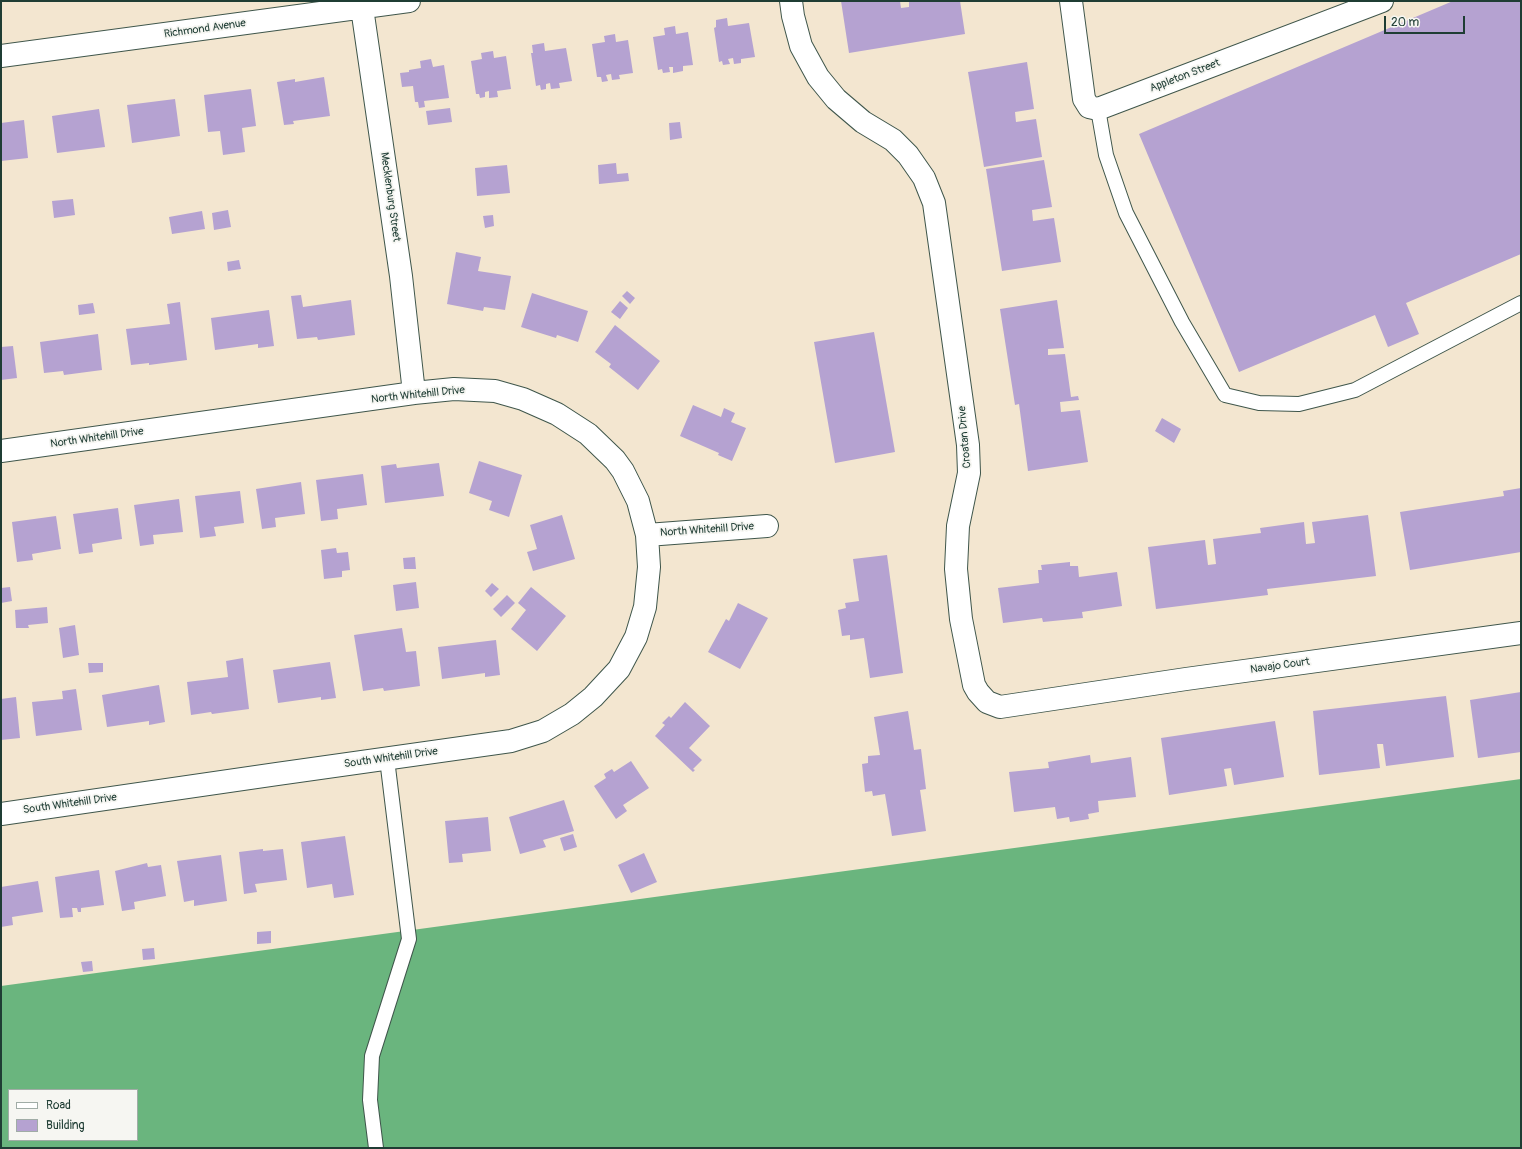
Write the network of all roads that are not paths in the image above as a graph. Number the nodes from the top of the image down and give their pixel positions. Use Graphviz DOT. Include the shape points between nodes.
graph roads {
  1 [pos="409,1"];
  2 [pos="791,1"];
  3 [pos="1071,1"];
  4 [pos="1382,1"];
  5 [pos="361,4"];
  6 [pos="1,56"];
  7 [pos="1098,109"];
  8 [pos="1521,303"];
  9 [pos="414,393"];
  10 [pos="1,451"];
  11 [pos="767,526"];
  12 [pos="647,535"];
  13 [pos="1521,633"];
  14 [pos="1039,701"];
  15 [pos="387,759"];
  16 [pos="1,814"];
  17 [pos="376,1148"];
  1 -- 5 [label="street, Richmond Avenue"];
  2 -- 14 [label="street, Croatan Drive" via="801,46 818,77 836,99 863,122 893,140 908,155 924,178 934,203 966,430 969,473 958,526 956,569 961,619 974,685 987,702 1000,707"];
  3 -- 7 [label="street" via="1084,99 1089,107"];
  4 -- 7 [label="street, Appleton Street"];
  5 -- 6 [label="street, Richmond Avenue"];
  5 -- 9 [label="street, Mecklenburg Street" via="401,276"];
  7 -- 8 [label="lane" via="1106,155 1126,213 1182,322 1225,394 1259,403 1299,404 1355,390"];
  9 -- 10 [label="street, North Whitehill Drive"];
  9 -- 12 [label="street, North Whitehill Drive" via="454,389 495,391 523,399 557,414 588,434 615,460 638,501"];
  11 -- 12 [label="street, North Whitehill Drive"];
  12 -- 15 [label="street, South Whitehill Drive" via="649,567 645,607 636,637 618,669 593,697 572,714 543,731 511,741"];
  13 -- 14 [label="street, Navajo Court"];
  15 -- 16 [label="street, South Whitehill Drive"];
  15 -- 17 [label="lane" via="409,939 372,1056 370,1100"];
}
